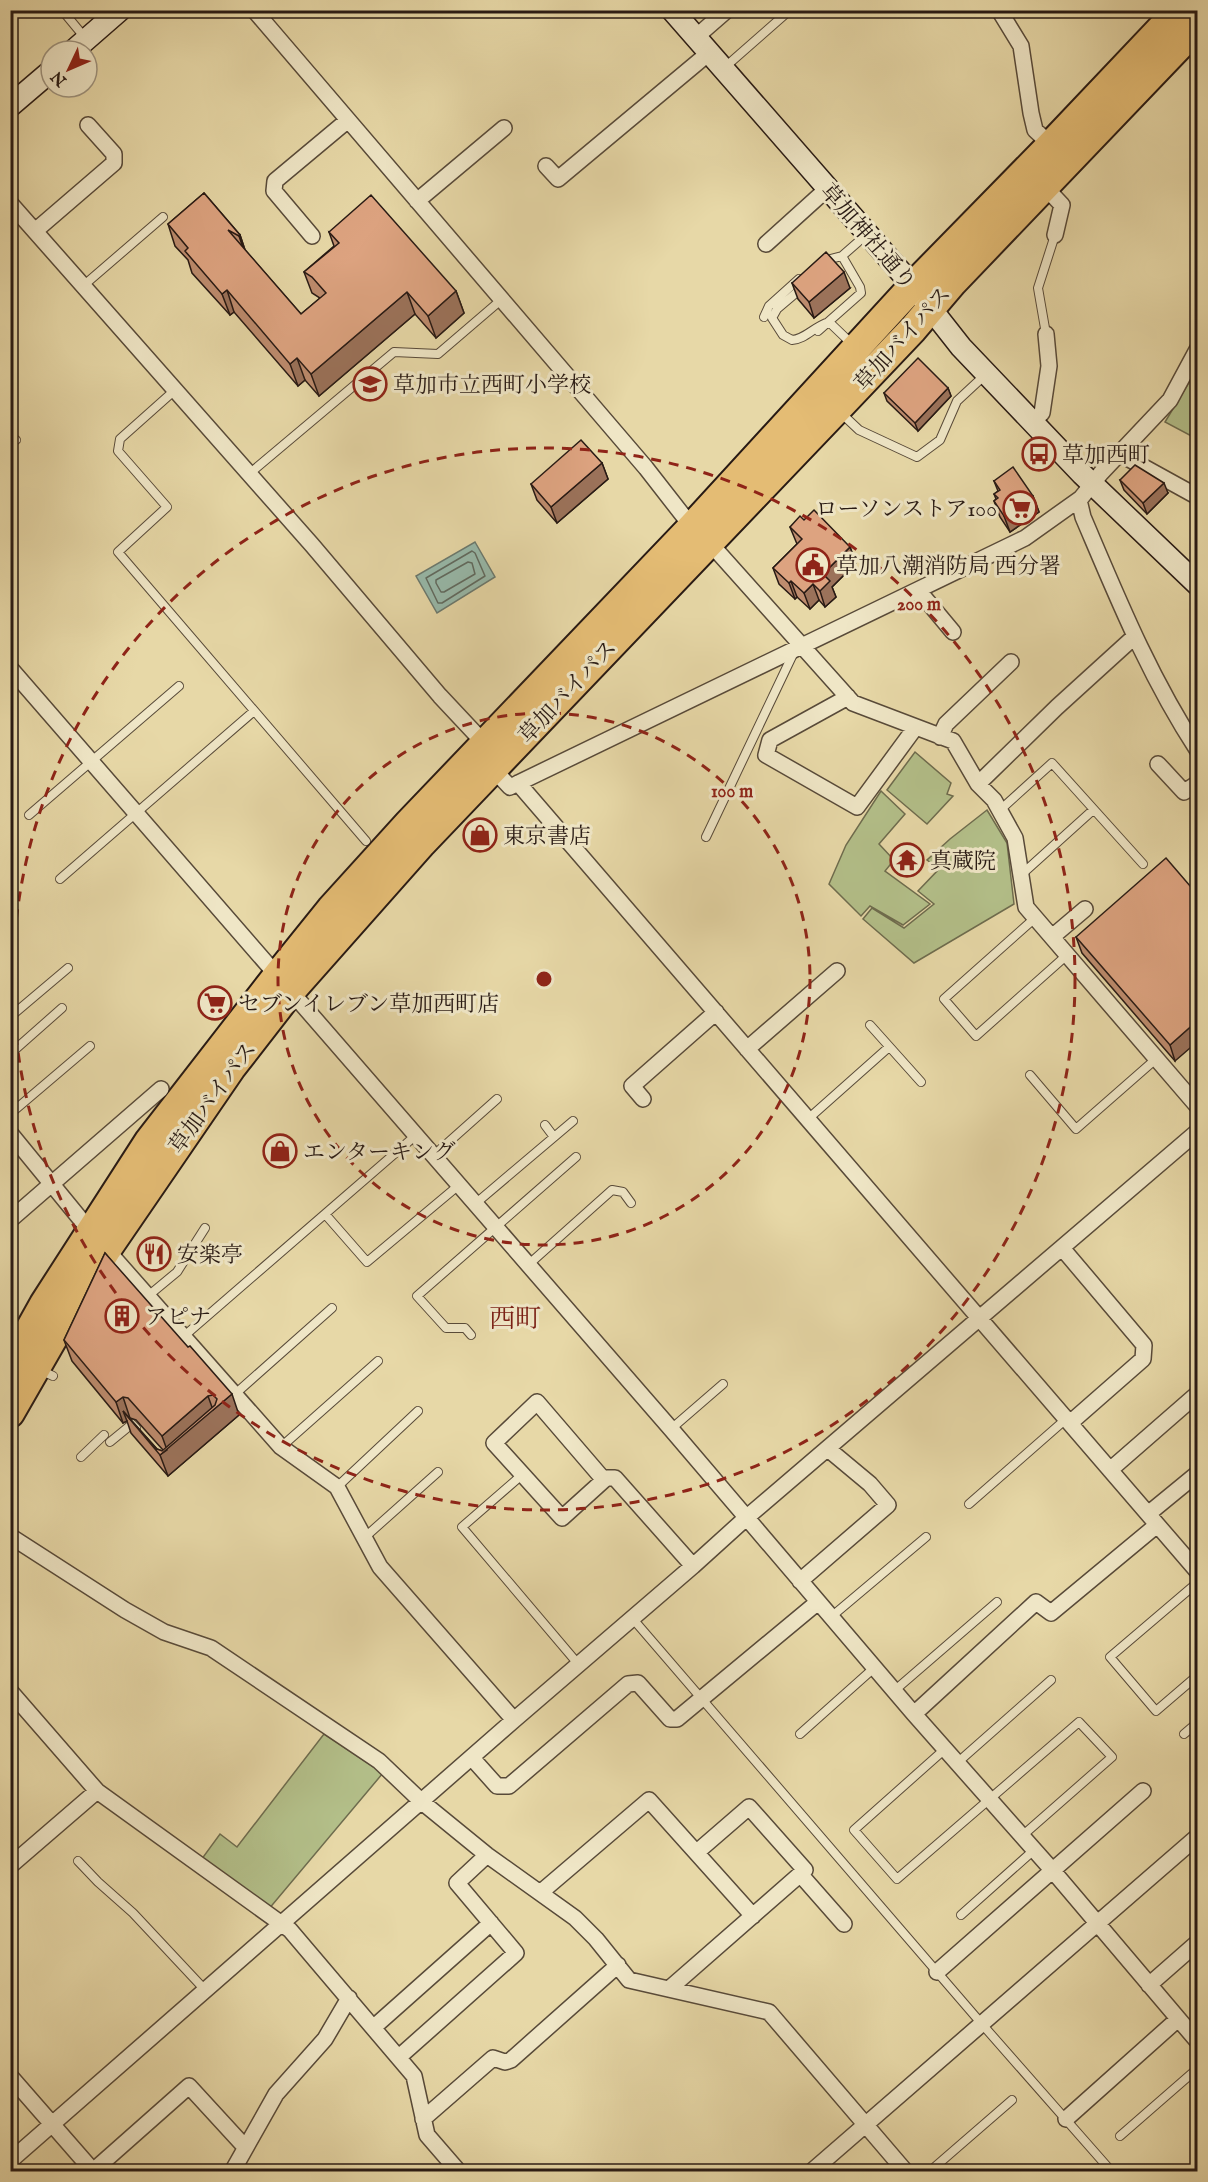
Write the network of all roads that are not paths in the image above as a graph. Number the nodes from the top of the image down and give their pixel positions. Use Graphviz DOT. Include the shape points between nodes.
graph roads {
  1 [pos="62,10"];
  2 [pos="120,10"];
  3 [pos="254,10"];
  4 [pos="672,10"];
  5 [pos="727,10"];
  6 [pos="790,10"];
  7 [pos="999,10"];
  8 [pos="1179,10"];
  9 [pos="1197,27"];
  10 [pos="77,39"];
  11 [pos="87,39"];
  12 [pos="710,52"];
  13 [pos="39,81"];
  14 [pos="10,106"];
  15 [pos="348,120"];
  16 [pos="88,125"];
  17 [pos="504,128"];
  18 [pos="1051,145"];
  19 [pos="546,166"];
  20 [pos="1045,186"];
  21 [pos="828,188"];
  22 [pos="417,201"];
  23 [pos="10,203"];
  24 [pos="163,217"];
  25 [pos="35,231"];
  26 [pos="867,234"];
  27 [pos="1055,235"];
  28 [pos="312,236"];
  29 [pos="766,244"];
  30 [pos="842,256"];
  31 [pos="828,260"];
  32 [pos="824,268"];
  33 [pos="808,275"];
  34 [pos="84,286"];
  35 [pos="914,286"];
  36 [pos="501,300"];
  37 [pos="930,309"];
  38 [pos="764,317"];
  39 [pos="829,322"];
  40 [pos="818,331"];
  41 [pos="1046,334"];
  42 [pos="856,348"];
  43 [pos="1197,348"];
  44 [pos="986,374"];
  45 [pos="175,390"];
  46 [pos="837,409"];
  47 [pos="1032,422"];
  48 [pos="1120,454"];
  49 [pos="249,474"];
  50 [pos="1086,492"];
  51 [pos="1197,497"];
  52 [pos="701,535"];
  53 [pos="1197,585"];
  54 [pos="918,590"];
  55 [pos="953,632"];
  56 [pos="1134,637"];
  57 [pos="799,647"];
  58 [pos="1011,662"];
  59 [pos="10,668"];
  60 [pos="179,686"];
  61 [pos="848,697"];
  62 [pos="254,711"];
  63 [pos="915,728"];
  64 [pos="940,737"];
  65 [pos="1197,751"];
  66 [pos="489,757"];
  67 [pos="92,762"];
  68 [pos="1158,764"];
  69 [pos="518,783"];
  70 [pos="1197,783"];
  71 [pos="978,784"];
  72 [pos="1094,810"];
  73 [pos="999,811"];
  74 [pos="136,813"];
  75 [pos="29,815"];
  76 [pos="706,837"];
  77 [pos="366,841"];
  78 [pos="1143,864"];
  79 [pos="1021,875"];
  80 [pos="60,879"];
  81 [pos="1085,909"];
  82 [pos="1035,918"];
  83 [pos="1052,937"];
  84 [pos="1067,955"];
  85 [pos="68,968"];
  86 [pos="837,971"];
  87 [pos="284,984"];
  88 [pos="62,1008"];
  89 [pos="716,1012"];
  90 [pos="10,1017"];
  91 [pos="870,1025"];
  92 [pos="90,1046"];
  93 [pos="889,1047"];
  94 [pos="747,1048"];
  95 [pos="10,1054"];
  96 [pos="1157,1058"];
  97 [pos="1030,1075"];
  98 [pos="921,1082"];
  99 [pos="161,1089"];
  100 [pos="497,1099"];
  101 [pos="643,1099"];
  102 [pos="1197,1107"];
  103 [pos="10,1114"];
  104 [pos="808,1119"];
  105 [pos="573,1121"];
  106 [pos="545,1125"];
  107 [pos="1197,1131"];
  108 [pos="10,1133"];
  109 [pos="415,1136"];
  110 [pos="554,1137"];
  111 [pos="433,1156"];
  112 [pos="576,1157"];
  113 [pos="52,1184"];
  114 [pos="459,1185"];
  115 [pos="631,1203"];
  116 [pos="475,1204"];
  117 [pos="326,1214"];
  118 [pos="10,1220"];
  119 [pos="205,1228"];
  120 [pos="495,1228"];
  121 [pos="99,1240"];
  122 [pos="1062,1248"];
  123 [pos="528,1265"];
  124 [pos="148,1296"];
  125 [pos="332,1308"];
  126 [pos="977,1318"];
  127 [pos="471,1335"];
  128 [pos="183,1337"];
  129 [pos="378,1360"];
  130 [pos="33,1370"];
  131 [pos="723,1384"];
  132 [pos="234,1395"];
  133 [pos="1196,1395"];
  134 [pos="418,1411"];
  135 [pos="10,1413"];
  136 [pos="1068,1421"];
  137 [pos="670,1429"];
  138 [pos="140,1432"];
  139 [pos="104,1435"];
  140 [pos="110,1442"];
  141 [pos="281,1447"];
  142 [pos="828,1449"];
  143 [pos="81,1457"];
  144 [pos="1110,1470"];
  145 [pos="438,1472"];
  146 [pos="1197,1473"];
  147 [pos="522,1474"];
  148 [pos="604,1480"];
  149 [pos="337,1487"];
  150 [pos="969,1504"];
  151 [pos="746,1518"];
  152 [pos="1152,1520"];
  153 [pos="10,1536"];
  154 [pos="926,1537"];
  155 [pos="364,1538"];
  156 [pos="693,1566"];
  157 [pos="1197,1572"];
  158 [pos="800,1581"];
  159 [pos="1197,1582"];
  160 [pos="818,1602"];
  161 [pos="997,1602"];
  162 [pos="831,1617"];
  163 [pos="633,1618"];
  164 [pos="579,1665"];
  165 [pos="874,1668"];
  166 [pos="1197,1675"];
  167 [pos="1051,1680"];
  168 [pos="894,1690"];
  169 [pos="10,1691"];
  170 [pos="701,1699"];
  171 [pos="914,1714"];
  172 [pos="514,1720"];
  173 [pos="1197,1722"];
  174 [pos="800,1734"];
  175 [pos="1184,1734"];
  176 [pos="945,1749"];
  177 [pos="472,1758"];
  178 [pos="957,1762"];
  179 [pos="97,1791"];
  180 [pos="1143,1791"];
  181 [pos="990,1800"];
  182 [pos="422,1802"];
  183 [pos="1022,1836"];
  184 [pos="1197,1836"];
  185 [pos="1034,1850"];
  186 [pos="697,1852"];
  187 [pos="487,1855"];
  188 [pos="78,1861"];
  189 [pos="10,1866"];
  190 [pos="1053,1871"];
  191 [pos="800,1874"];
  192 [pos="540,1893"];
  193 [pos="961,1915"];
  194 [pos="753,1916"];
  195 [pos="491,1923"];
  196 [pos="282,1924"];
  197 [pos="844,1924"];
  198 [pos="1096,1924"];
  199 [pos="1197,1942"];
  200 [pos="618,1965"];
  201 [pos="937,1971"];
  202 [pos="1149,1985"];
  203 [pos="669,1989"];
  204 [pos="206,1991"];
  205 [pos="349,1998"];
  206 [pos="1178,2019"];
  207 [pos="981,2022"];
  208 [pos="374,2027"];
  209 [pos="1197,2042"];
  210 [pos="399,2057"];
  211 [pos="1197,2068"];
  212 [pos="10,2076"];
  213 [pos="1012,2100"];
  214 [pos="423,2119"];
  215 [pos="1066,2119"];
  216 [pos="52,2124"];
  217 [pos="865,2126"];
  218 [pos="1120,2136"];
  219 [pos="244,2147"];
  220 [pos="10,2161"];
  221 [pos="232,2172"];
  222 [pos="459,2172"];
  223 [pos="811,2172"];
  224 [pos="906,2172"];
  225 [pos="929,2172"];
  226 [pos="1112,2172"];
  1 -- 10 [label="lane"];
  2 -- 11 [label="street"];
  3 -- 15 [label="street"];
  4 -- 12 [label="street, 草加神社通り"];
  5 -- 12 [label="street"];
  6 -- 12 [label="lane"];
  7 -- 18 [label="street" via="1020,46 1035,130"];
  8 -- 18 [label="highway, 草加バイパス"];
  9 -- 20 [label="highway, 草加バイパス"];
  12 -- 19 [label="street" via="558,179"];
  12 -- 21 [label="street, 草加神社通り"];
  13 -- 14 [label="street"];
  15 -- 22 [label="street"];
  15 -- 28 [label="street" via="275,181 274,191"];
  16 -- 25 [label="street" via="114,154 114,163"];
  17 -- 22 [label="street"];
  18 -- 35 [label="highway, 草加バイパス"];
  20 -- 27 [label="street" via="1062,205"];
  20 -- 37 [label="highway, 草加バイパス"];
  21 -- 26 [label="street, 草加神社通り"];
  21 -- 29 [label="street"];
  22 -- 36 [label="street"];
  23 -- 25 [label="street"];
  24 -- 34 [label="lane"];
  25 -- 34 [label="street"];
  26 -- 30 [label="lane"];
  26 -- 35 [label="street, 草加神社通り"];
  27 -- 41 [label="lane" via="1038,288"];
  30 -- 31 [label="lane"];
  30 -- 39 [label="lane" via="861,292"];
  31 -- 32 [label="lane"];
  31 -- 33 [label="lane"];
  33 -- 38 [label="lane" via="770,306"];
  33 -- 39 [label="lane" via="772,318 777,328 792,340 801,340 816,326"];
  34 -- 45 [label="street"];
  35 -- 37 [label="street, 草加神社通り"];
  35 -- 42 [label="highway, 草加バイパス"];
  36 -- 49 [label="lane" via="438,354 394,352"];
  36 -- 52 [label="street"];
  37 -- 44 [label="street, 草加神社通り"];
  37 -- 46 [label="highway, 草加バイパス"];
  39 -- 40 [label="lane"];
  39 -- 42 [label="lane"];
  41 -- 47 [label="street" via="1049,366 1042,413"];
  42 -- 52 [label="highway, 草加バイパス"];
  43 -- 48 [label="street" via="1170,400"];
  44 -- 46 [label="lane" via="957,401 940,440 917,457 859,430"];
  44 -- 47 [label="street, 草加神社通り"];
  45 -- 49 [label="street"];
  45 -- 62 [label="lane" via="120,439 118,451 167,507 118,552"];
  46 -- 52 [label="highway, 草加バイパス"];
  47 -- 50 [label="street, 草加神社通り"];
  48 -- 50 [label="street"];
  48 -- 51 [label="street"];
  49 -- 66 [label="street"];
  50 -- 53 [label="street, 草加神社通り"];
  50 -- 54 [label="street" via="1025,538"];
  50 -- 56 [label="street" via="1083,517"];
  52 -- 57 [label="street"];
  52 -- 66 [label="highway, 草加バイパス"];
  54 -- 55 [label="street"];
  54 -- 57 [label="street"];
  56 -- 65 [label="street"];
  56 -- 71 [label="street"];
  57 -- 61 [label="street"];
  57 -- 69 [label="street"];
  57 -- 76 [label="lane"];
  58 -- 64 [label="street" via="946,724"];
  59 -- 67 [label="street"];
  60 -- 67 [label="lane"];
  61 -- 63 [label="street" via="853,703"];
  61 -- 63 [label="street" via="770,740 766,756 857,807"];
  62 -- 74 [label="lane"];
  62 -- 77 [label="lane"];
  63 -- 64 [label="street"];
  64 -- 71 [label="street" via="953,741"];
  66 -- 69 [label="street" via="510,787"];
  66 -- 87 [label="highway, 草加バイパス" via="422,843"];
  67 -- 74 [label="street"];
  67 -- 75 [label="lane"];
  68 -- 70 [label="street" via="1184,792"];
  69 -- 89 [label="street"];
  71 -- 73 [label="street"];
  72 -- 73 [label="lane" via="1052,763"];
  72 -- 78 [label="lane"];
  72 -- 79 [label="lane"];
  73 -- 79 [label="street" via="1015,838"];
  74 -- 80 [label="lane"];
  74 -- 87 [label="street"];
  79 -- 82 [label="street" via="1026,907"];
  81 -- 83 [label="street"];
  82 -- 83 [label="street"];
  82 -- 84 [label="lane" via="944,999 976,1036"];
  83 -- 84 [label="street"];
  84 -- 96 [label="street"];
  85 -- 90 [label="lane"];
  86 -- 94 [label="street"];
  87 -- 109 [label="street"];
  87 -- 121 [label="highway, 草加バイパス" via="159,1182"];
  87 -- 121 [label="highway, 草加バイパス" via="149,1141"];
  88 -- 95 [label="lane"];
  89 -- 94 [label="street"];
  89 -- 101 [label="street" via="632,1086"];
  91 -- 93 [label="lane"];
  92 -- 103 [label="lane"];
  93 -- 98 [label="lane"];
  93 -- 104 [label="lane"];
  94 -- 104 [label="street"];
  96 -- 97 [label="lane" via="1076,1129"];
  96 -- 102 [label="street"];
  99 -- 113 [label="street"];
  100 -- 111 [label="lane"];
  104 -- 126 [label="street"];
  105 -- 110 [label="lane"];
  106 -- 110 [label="lane"];
  107 -- 122 [label="street"];
  108 -- 113 [label="street"];
  109 -- 111 [label="street"];
  109 -- 117 [label="lane"];
  110 -- 116 [label="lane"];
  111 -- 114 [label="street"];
  112 -- 120 [label="lane"];
  113 -- 118 [label="street"];
  113 -- 121 [label="street"];
  114 -- 116 [label="street"];
  114 -- 117 [label="lane" via="367,1262"];
  115 -- 123 [label="lane" via="623,1192 612,1190"];
  116 -- 120 [label="street"];
  117 -- 128 [label="lane"];
  119 -- 124 [label="lane" via="177,1272"];
  120 -- 123 [label="street"];
  120 -- 127 [label="lane" via="417,1296 446,1328 465,1328"];
  121 -- 124 [label="street"];
  121 -- 130 [label="highway, 草加バイパス" via="44,1304"];
  122 -- 126 [label="street"];
  122 -- 136 [label="street" via="1144,1345 1143,1359"];
  123 -- 137 [label="street"];
  124 -- 128 [label="street"];
  125 -- 132 [label="lane"];
  126 -- 136 [label="street"];
  126 -- 142 [label="street"];
  128 -- 132 [label="street"];
  129 -- 141 [label="lane"];
  130 -- 135 [label="highway, 草加バイパス"];
  131 -- 137 [label="lane"];
  132 -- 141 [label="street"];
  133 -- 144 [label="street"];
  134 -- 149 [label="lane"];
  136 -- 144 [label="street"];
  136 -- 150 [label="lane"];
  137 -- 151 [label="street"];
  138 -- 140 [label="lane" via="132,1424"];
  139 -- 143 [label="lane"];
  141 -- 149 [label="street"];
  142 -- 151 [label="street"];
  142 -- 158 [label="street" via="870,1484 888,1505"];
  144 -- 152 [label="street"];
  145 -- 155 [label="lane"];
  146 -- 152 [label="street"];
  147 -- 148 [label="street" via="562,1518"];
  147 -- 148 [label="street" via="494,1443 537,1402"];
  147 -- 164 [label="lane" via="462,1527"];
  148 -- 156 [label="street" via="615,1478"];
  149 -- 155 [label="street"];
  151 -- 156 [label="street"];
  151 -- 158 [label="street"];
  152 -- 157 [label="street"];
  152 -- 171 [label="street" via="1051,1613 1036,1602"];
  153 -- 182 [label="street" via="164,1632 211,1648 379,1761"];
  154 -- 162 [label="lane"];
  155 -- 172 [label="street" via="380,1567"];
  156 -- 163 [label="street"];
  158 -- 160 [label="street"];
  159 -- 166 [label="lane" via="1110,1657 1156,1711"];
  160 -- 162 [label="street"];
  160 -- 170 [label="street"];
  161 -- 168 [label="lane"];
  162 -- 165 [label="street"];
  163 -- 164 [label="street"];
  163 -- 170 [label="lane"];
  164 -- 172 [label="street"];
  165 -- 168 [label="street"];
  165 -- 174 [label="lane"];
  167 -- 178 [label="lane"];
  168 -- 171 [label="street"];
  169 -- 179 [label="street"];
  170 -- 177 [label="street" via="677,1719 670,1719 638,1683 628,1684 509,1786 497,1786"];
  170 -- 201 [label="lane"];
  171 -- 176 [label="street"];
  172 -- 177 [label="street"];
  173 -- 175 [label="lane"];
  176 -- 178 [label="street"];
  176 -- 181 [label="lane" via="854,1830 897,1879"];
  177 -- 182 [label="street"];
  178 -- 181 [label="street"];
  179 -- 189 [label="street"];
  179 -- 196 [label="street"];
  180 -- 190 [label="street"];
  181 -- 183 [label="street"];
  181 -- 183 [label="lane" via="1079,1722 1112,1757"];
  182 -- 187 [label="street"];
  182 -- 196 [label="street"];
  183 -- 185 [label="street"];
  184 -- 198 [label="street"];
  185 -- 190 [label="street"];
  185 -- 193 [label="lane"];
  186 -- 191 [label="street" via="749,1807 805,1869"];
  186 -- 192 [label="street" via="649,1800"];
  186 -- 194 [label="street"];
  187 -- 192 [label="street"];
  187 -- 195 [label="street" via="458,1883"];
  188 -- 204 [label="lane"];
  190 -- 198 [label="street"];
  190 -- 201 [label="street"];
  191 -- 194 [label="street"];
  191 -- 197 [label="street"];
  192 -- 200 [label="street" via="575,1918"];
  194 -- 203 [label="street"];
  195 -- 208 [label="street"];
  195 -- 210 [label="street" via="516,1953"];
  196 -- 204 [label="street"];
  196 -- 205 [label="street"];
  198 -- 202 [label="street"];
  198 -- 207 [label="street"];
  199 -- 202 [label="street"];
  200 -- 203 [label="street" via="629,1980"];
  200 -- 214 [label="street" via="511,2060 493,2058"];
  201 -- 207 [label="lane"];
  202 -- 206 [label="street"];
  203 -- 217 [label="street" via="769,2012"];
  204 -- 216 [label="street"];
  205 -- 208 [label="street"];
  205 -- 219 [label="street" via="325,2039 276,2094"];
  206 -- 209 [label="street"];
  206 -- 215 [label="street"];
  207 -- 215 [label="lane"];
  207 -- 217 [label="street"];
  208 -- 210 [label="street"];
  210 -- 214 [label="street" via="414,2076"];
  211 -- 218 [label="lane"];
  212 -- 216 [label="street"];
  213 -- 225 [label="lane"];
  214 -- 222 [label="street" via="427,2135"];
  215 -- 226 [label="lane"];
  216 -- 219 [label="street" via="93,2172 189,2086"];
  216 -- 220 [label="street"];
  217 -- 223 [label="street"];
  217 -- 224 [label="street"];
  219 -- 221 [label="street"];
}
